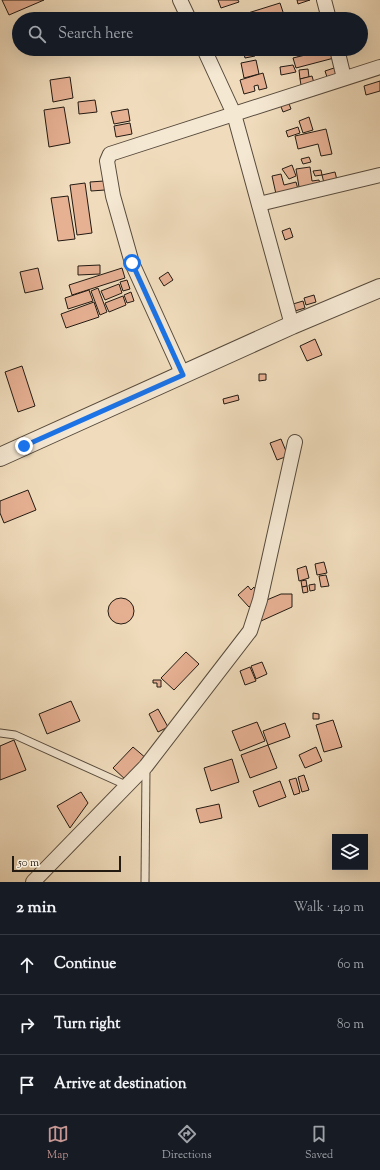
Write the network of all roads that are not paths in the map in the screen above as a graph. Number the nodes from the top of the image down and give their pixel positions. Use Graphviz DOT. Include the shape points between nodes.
graph roads {
  1 [pos="180,0"];
  2 [pos="324,0"];
  3 [pos="186,12"];
  4 [pos="327,12"];
  5 [pos="207,56"];
  6 [pos="338,56"];
  7 [pos="380,67"];
  8 [pos="344,78"];
  9 [pos="234,114"];
  10 [pos="380,175"];
  11 [pos="260,204"];
  12 [pos="380,288"];
  13 [pos="292,325"];
  14 [pos="183,375"];
  15 [pos="295,442"];
  16 [pos="0,457"];
  17 [pos="0,733"];
  18 [pos="146,766"];
  19 [pos="128,786"];
  20 [pos="33,882"];
  21 [pos="145,882"];
  1 -- 3 [label="street"];
  2 -- 4 [label="street"];
  5 -- 9 [label="street"];
  6 -- 8 [label="street"];
  7 -- 8 [label="street"];
  8 -- 9 [label="street"];
  9 -- 11 [label="street"];
  9 -- 14 [label="street" via="114,151 106,162 132,263"];
  10 -- 11 [label="street"];
  11 -- 13 [label="street"];
  12 -- 13 [label="street"];
  13 -- 14 [label="street"];
  14 -- 16 [label="street"];
  15 -- 18 [label="street" via="260,600 250,631"];
  17 -- 19 [label="lane" via="15,735"];
  18 -- 19 [label="street"];
  18 -- 21 [label="lane"];
  19 -- 20 [label="street"];
}
